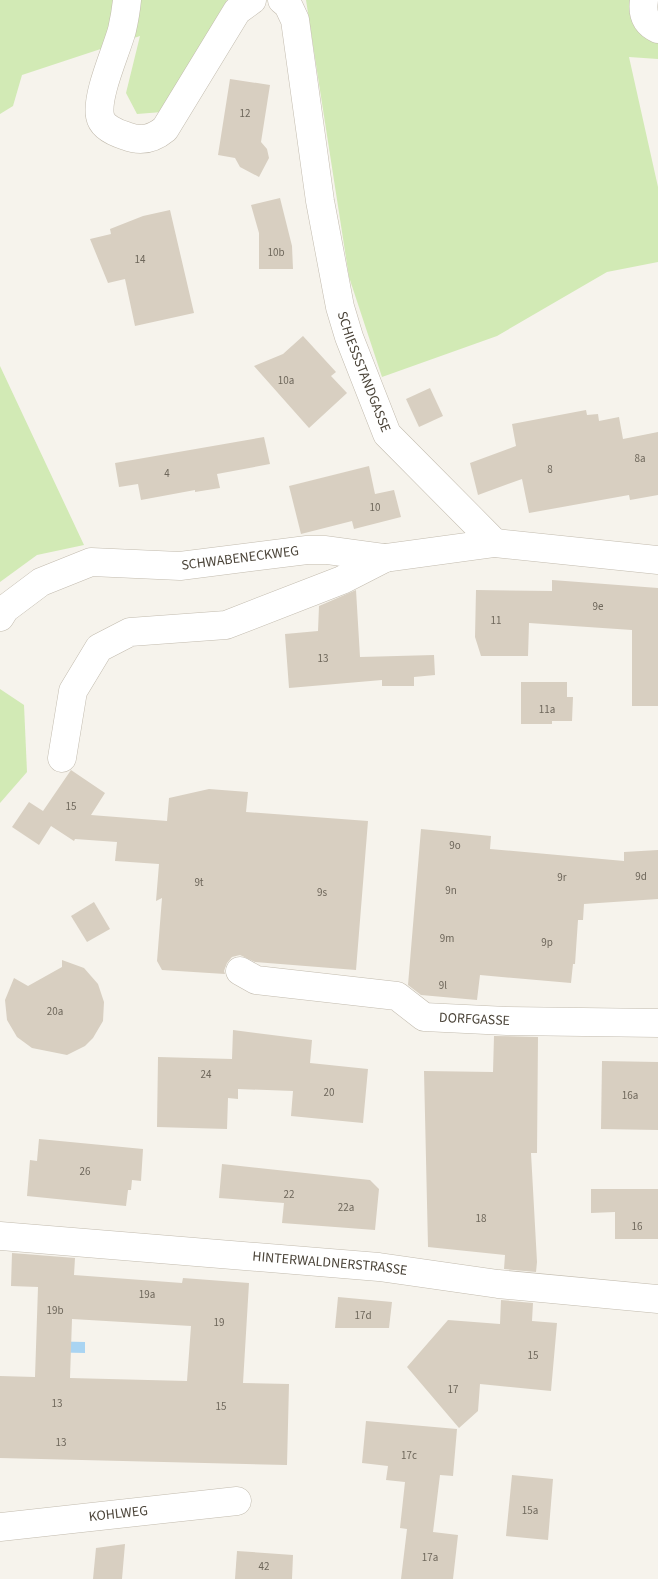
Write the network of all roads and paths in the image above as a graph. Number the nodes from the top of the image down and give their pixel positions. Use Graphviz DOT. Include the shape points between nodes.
graph roads {
  1 [pos="127,0"];
  2 [pos="252,0"];
  3 [pos="282,0"];
  4 [pos="644,0"];
  5 [pos="658,29"];
  6 [pos="495,543"];
  7 [pos="385,558"];
  8 [pos="658,560"];
  9 [pos="0,617"];
  10 [pos="62,758"];
  11 [pos="240,971"];
  12 [pos="658,1024"];
  13 [pos="0,1236"];
  14 [pos="658,1300"];
  15 [pos="237,1501"];
  16 [pos="0,1527"];
  1 -- 2 [label="street" via="122,30 101,97 100,116 110,129 140,139 150,138 165,129 237,11"];
  3 -- 6 [label="street, SCHIESSSTANDGASSE" via="295,20 320,201 340,307 372,397 387,434"];
  4 -- 5 [label="street" via="646,20"];
  6 -- 7 [label="street, SCHWABENECKWEG"];
  6 -- 8 [label="street"];
  7 -- 9 [label="street, SCHWABENECKWEG" via="307,550 180,566 91,562 41,582 5,609"];
  7 -- 10 [label="street" via="342,580 226,625 130,632 99,648 73,692"];
  11 -- 12 [label="street, DORFGASSE" via="256,980 397,996 424,1017 507,1022"];
  13 -- 14 [label="street, HINTERWALDNERSTRASSE" via="379,1267 498,1284"];
  15 -- 16 [label="street, KOHLWEG"];
}
